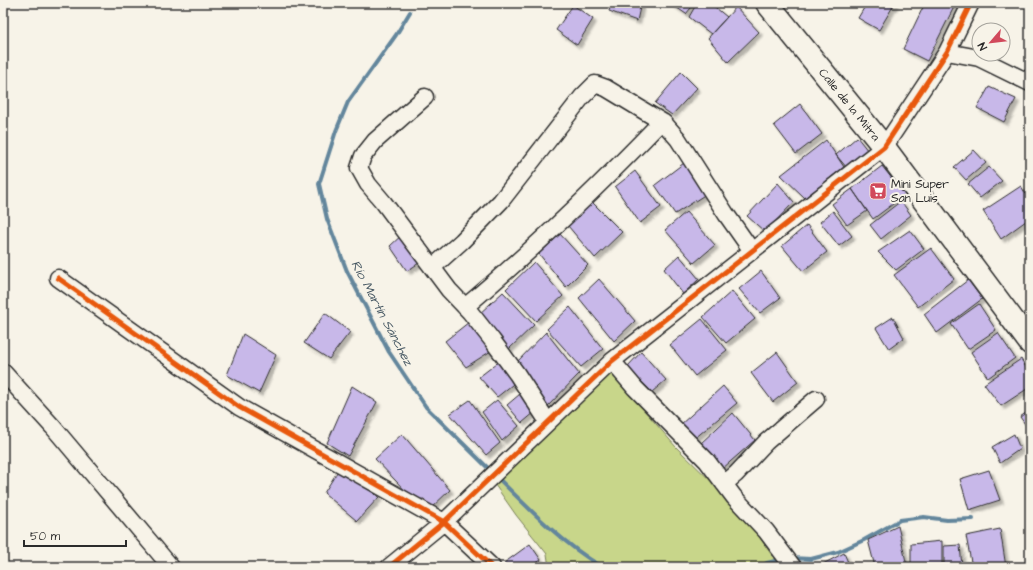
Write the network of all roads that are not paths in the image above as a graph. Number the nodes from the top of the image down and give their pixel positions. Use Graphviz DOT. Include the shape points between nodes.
graph roads {
  1 [pos="768,3"];
  2 [pos="971,3"];
  3 [pos="947,52"];
  4 [pos="1030,83"];
  5 [pos="424,97"];
  6 [pos="664,123"];
  7 [pos="884,147"];
  8 [pos="752,251"];
  9 [pos="433,267"];
  10 [pos="58,278"];
  11 [pos="465,307"];
  12 [pos="1030,342"];
  13 [pos="612,361"];
  14 [pos="3,372"];
  15 [pos="816,399"];
  16 [pos="548,422"];
  17 [pos="724,484"];
  18 [pos="444,522"];
  19 [pos="171,567"];
  20 [pos="389,567"];
  21 [pos="492,567"];
  22 [pos="793,567"];
  1 -- 7 [label="street, Calle de la Mitra"];
  2 -- 3 [label="street"];
  3 -- 4 [label="street" via="979,58"];
  3 -- 7 [label="street"];
  5 -- 9 [label="street" via="375,140 363,156 359,168 368,184"];
  6 -- 8 [label="street" via="678,139"];
  6 -- 9 [label="street" via="595,84 501,200"];
  6 -- 11 [label="street" via="656,127 588,196 508,271"];
  7 -- 8 [label="street"];
  7 -- 12 [label="street, Calle de la Mitra"];
  8 -- 13 [label="street"];
  9 -- 11 [label="street"];
  10 -- 18 [label="street" via="239,407"];
  11 -- 16 [label="street" via="517,374"];
  13 -- 16 [label="street"];
  13 -- 17 [label="street" via="707,461"];
  14 -- 19 [label="street"];
  15 -- 17 [label="street" via="766,442"];
  16 -- 18 [label="street"];
  17 -- 22 [label="street" via="766,531"];
  18 -- 20 [label="street"];
  18 -- 21 [label="street"];
}
